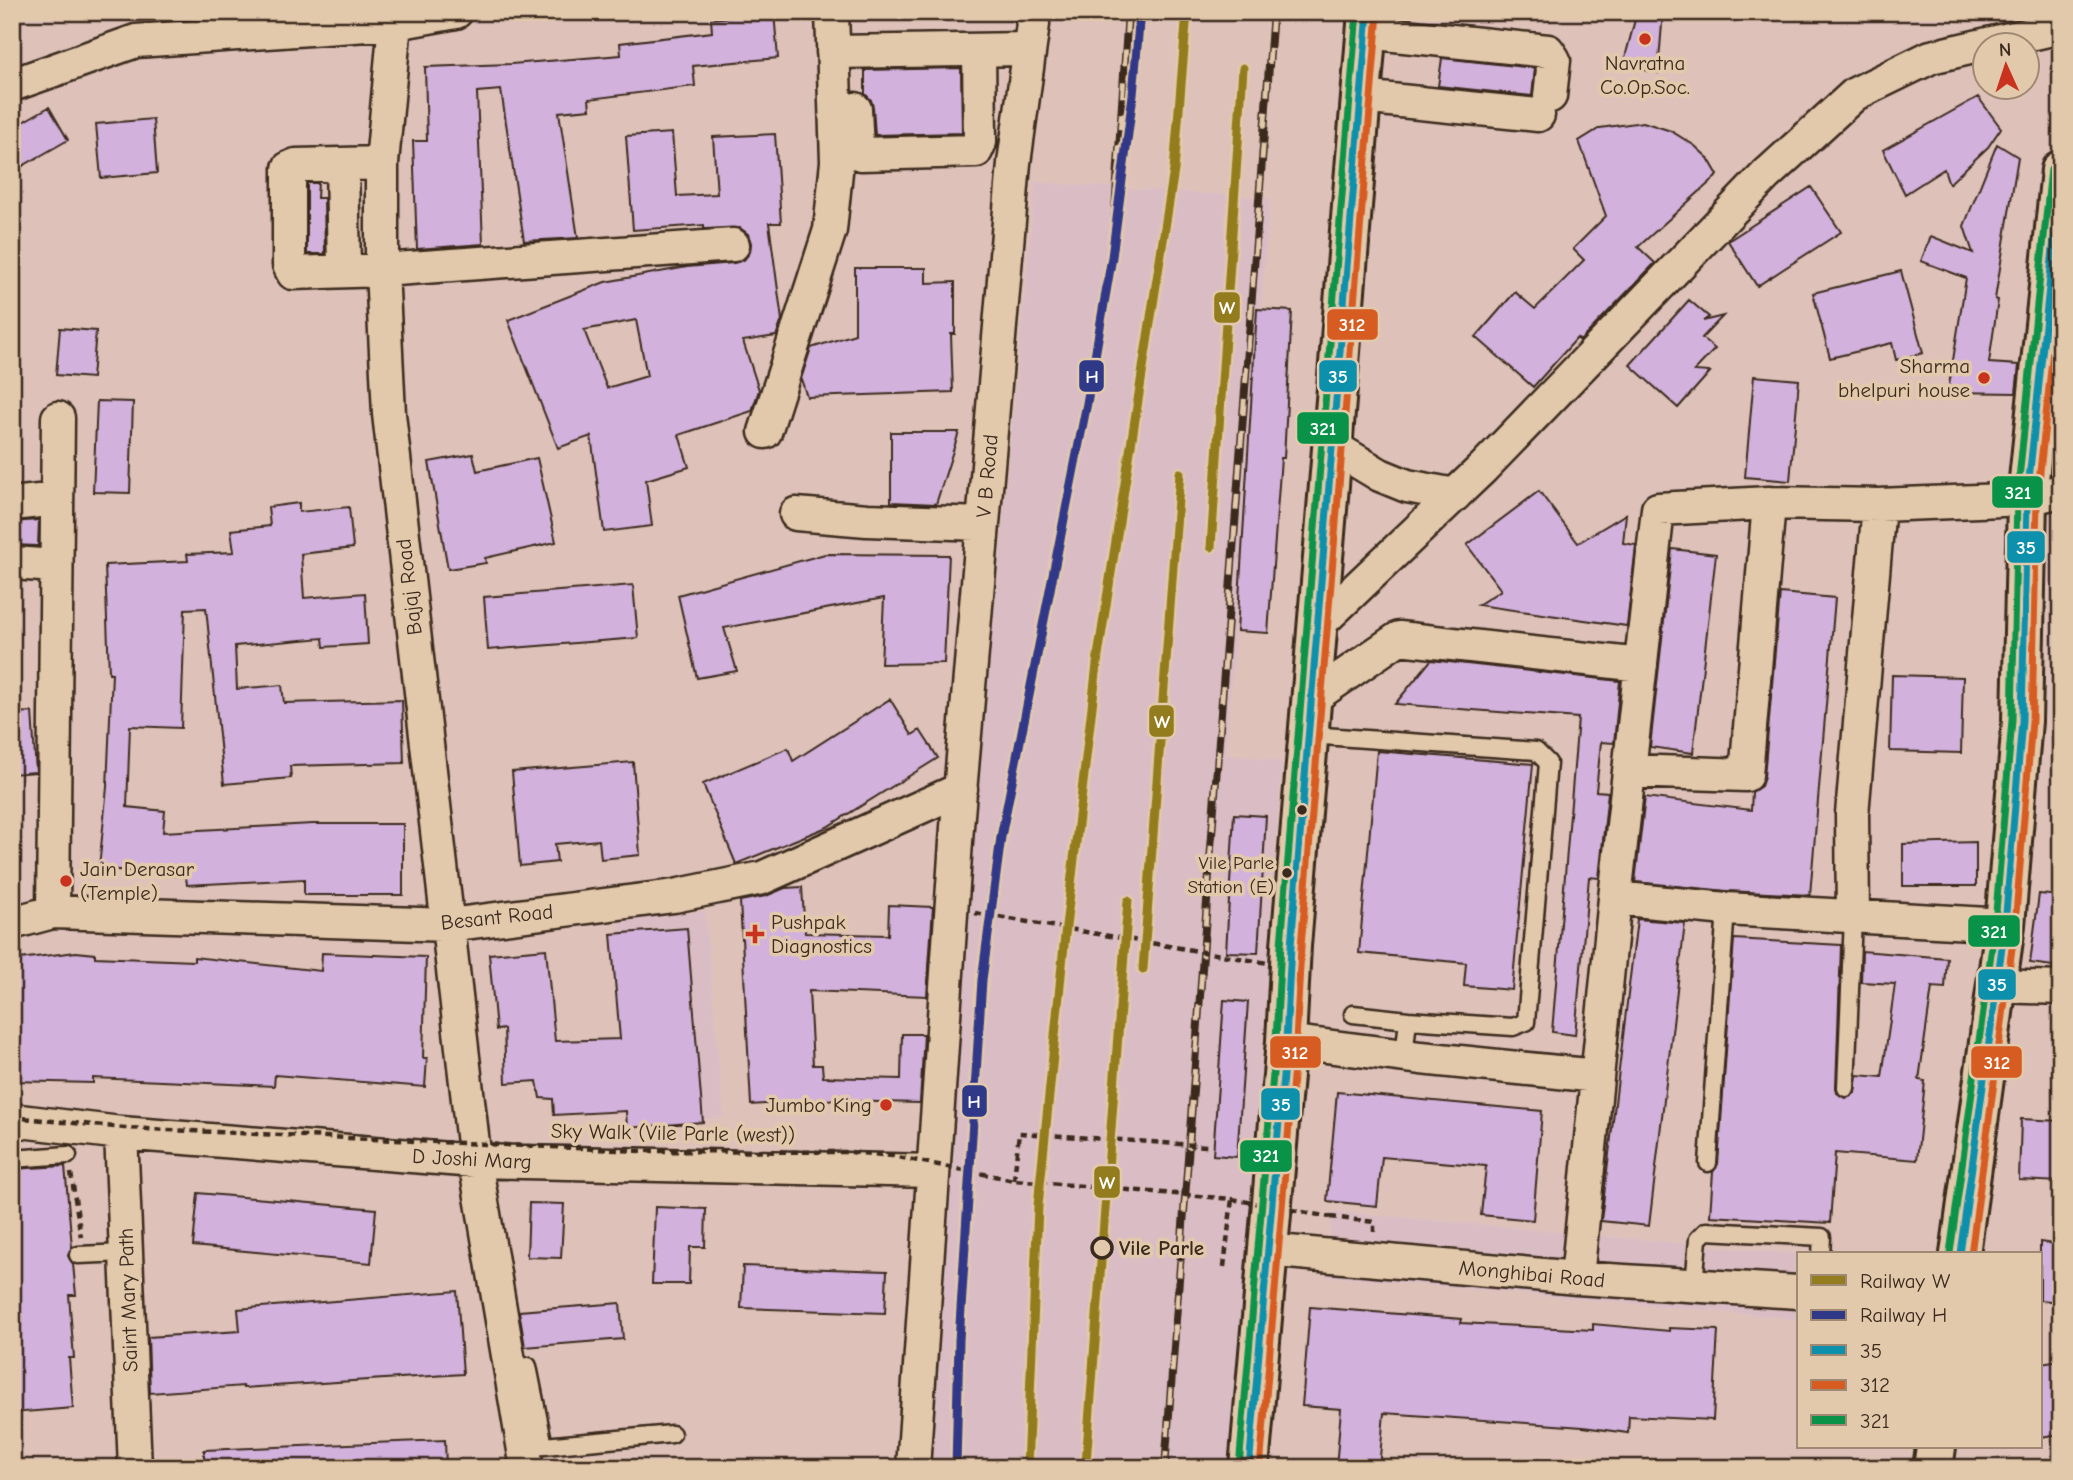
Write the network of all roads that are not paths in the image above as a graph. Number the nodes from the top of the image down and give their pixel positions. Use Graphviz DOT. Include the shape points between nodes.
graph roads {
  1 [pos="456,12"];
  2 [pos="832,12"];
  3 [pos="1030,12"];
  4 [pos="396,18"];
  5 [pos="1367,22"];
  6 [pos="2061,27"];
  7 [pos="1030,49"];
  8 [pos="979,50"];
  9 [pos="842,52"];
  10 [pos="12,85"];
  11 [pos="1361,97"];
  12 [pos="382,163"];
  13 [pos="342,164"];
  14 [pos="2060,176"];
  15 [pos="733,245"];
  16 [pos="382,270"];
  17 [pos="344,271"];
  18 [pos="58,418"];
  19 [pos="765,432"];
  20 [pos="1332,446"];
  21 [pos="1455,495"];
  22 [pos="2044,495"];
  23 [pos="53,499"];
  24 [pos="1769,503"];
  25 [pos="12,504"];
  26 [pos="1879,505"];
  27 [pos="796,514"];
  28 [pos="984,524"];
  29 [pos="12,563"];
  30 [pos="53,565"];
  31 [pos="1318,625"];
  32 [pos="1641,665"];
  33 [pos="1312,698"];
  34 [pos="1309,735"];
  35 [pos="1629,771"];
  36 [pos="961,789"];
  37 [pos="1615,898"];
  38 [pos="1726,909"];
  39 [pos="53,912"];
  40 [pos="1853,917"];
  41 [pos="12,923"];
  42 [pos="449,925"];
  43 [pos="2004,925"];
  44 [pos="1996,986"];
  45 [pos="2061,988"];
  46 [pos="1353,1014"];
  47 [pos="1408,1020"];
  48 [pos="1286,1041"];
  49 [pos="1404,1056"];
  50 [pos="1597,1076"];
  51 [pos="1846,1088"];
  52 [pos="12,1119"];
  53 [pos="121,1133"];
  54 [pos="67,1147"];
  55 [pos="12,1159"];
  56 [pos="475,1161"];
  57 [pos="1708,1163"];
  58 [pos="933,1171"];
  59 [pos="1266,1250"];
  60 [pos="1821,1252"];
  61 [pos="1960,1252"];
  62 [pos="126,1253"];
  63 [pos="81,1255"];
  64 [pos="1577,1279"];
  65 [pos="1694,1286"];
  66 [pos="1797,1292"];
  67 [pos="528,1366"];
  68 [pos="672,1434"];
  69 [pos="1936,1448"];
  70 [pos="531,1454"];
  71 [pos="135,1468"];
  72 [pos="913,1468"];
  73 [pos="1249,1468"];
  74 [pos="1933,1468"];
  1 -- 4 [label="street"];
  2 -- 9 [label="street"];
  3 -- 7 [label="street, V B Road"];
  4 -- 10 [label="street" via="135,41"];
  4 -- 12 [label="street, Bajaj Road"];
  5 -- 11 [label="street"];
  5 -- 11 [label="street" via="1548,51 1553,60 1544,106"];
  6 -- 21 [label="street" via="1931,57 1855,94 1766,175"];
  7 -- 8 [label="street"];
  7 -- 28 [label="street, V B Road" via="1014,163"];
  8 -- 9 [label="street"];
  8 -- 9 [label="street" via="980,142 976,151 864,155 857,149"];
  9 -- 19 [label="street" via="830,230"];
  11 -- 20 [label="street"];
  12 -- 13 [label="street"];
  12 -- 16 [label="street, Bajaj Road"];
  13 -- 17 [label="street"];
  13 -- 17 [label="street" via="289,168 289,265 293,273"];
  14 -- 22 [label="street"];
  15 -- 16 [label="street"];
  16 -- 17 [label="street"];
  16 -- 42 [label="street, Bajaj Road" via="389,414"];
  18 -- 23 [label="street"];
  20 -- 21 [label="street" via="1407,486"];
  20 -- 31 [label="street"];
  21 -- 31 [label="street"];
  22 -- 26 [label="street"];
  22 -- 43 [label="street"];
  23 -- 25 [label="street"];
  23 -- 30 [label="street"];
  24 -- 26 [label="street"];
  24 -- 32 [label="street" via="1658,509"];
  24 -- 35 [label="street" via="1746,775"];
  26 -- 40 [label="street" via="1852,814"];
  27 -- 28 [label="street"];
  28 -- 36 [label="street, V B Road"];
  29 -- 30 [label="street"];
  30 -- 39 [label="street"];
  31 -- 33 [label="street"];
  32 -- 33 [label="street" via="1399,638"];
  32 -- 35 [label="street"];
  33 -- 34 [label="street"];
  34 -- 47 [label="lane" via="1536,751 1548,763 1525,1022 1513,1027"];
  34 -- 48 [label="street"];
  35 -- 37 [label="street"];
  36 -- 42 [label="street, Besant Road" via="762,878 674,896"];
  36 -- 58 [label="street, V B Road"];
  37 -- 38 [label="street"];
  37 -- 50 [label="street"];
  38 -- 40 [label="street"];
  38 -- 57 [label="lane"];
  39 -- 41 [label="street, Besant Road"];
  39 -- 42 [label="street, Besant Road"];
  40 -- 43 [label="street"];
  40 -- 51 [label="lane"];
  42 -- 56 [label="street, Bajaj Road"];
  43 -- 44 [label="street"];
  44 -- 45 [label="street"];
  44 -- 61 [label="street"];
  46 -- 47 [label="lane"];
  47 -- 49 [label="lane"];
  48 -- 49 [label="street"];
  48 -- 59 [label="street"];
  49 -- 50 [label="street"];
  50 -- 64 [label="street"];
  52 -- 54 [label="street, D Joshi Marg"];
  53 -- 54 [label="street, D Joshi Marg"];
  53 -- 56 [label="street, D Joshi Marg"];
  53 -- 62 [label="street, Saint Mary Path"];
  54 -- 55 [label="lane"];
  56 -- 58 [label="street, D Joshi Marg"];
  56 -- 70 [label="street, Bajaj Road"];
  58 -- 72 [label="street, V B Road"];
  59 -- 64 [label="street, Monghibai Road"];
  59 -- 73 [label="street"];
  60 -- 65 [label="lane" via="1822,1233 1706,1231 1698,1239"];
  62 -- 63 [label="lane"];
  62 -- 71 [label="street, Saint Mary Path"];
  64 -- 65 [label="street, Monghibai Road"];
  65 -- 66 [label="street, Monghibai Road"];
  67 -- 70 [label="lane"];
  68 -- 70 [label="lane"];
  69 -- 74 [label="street"];
}
